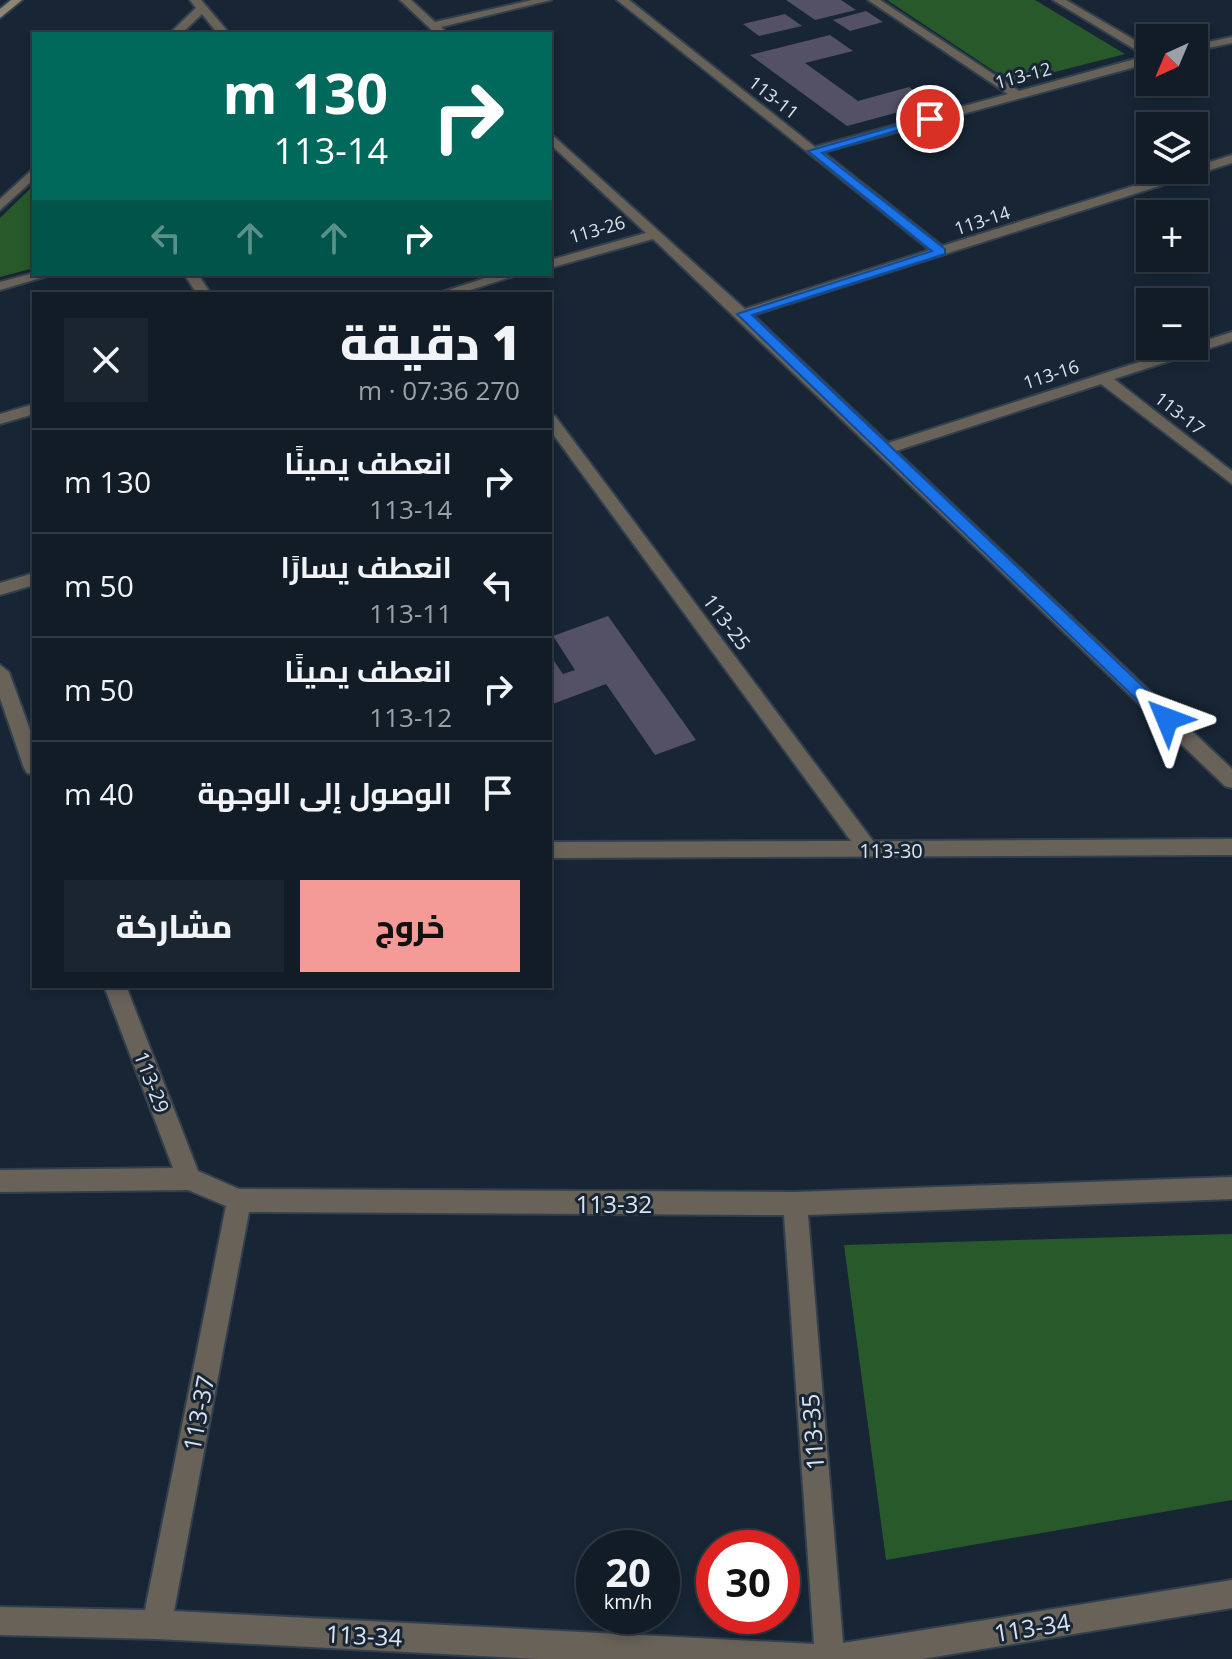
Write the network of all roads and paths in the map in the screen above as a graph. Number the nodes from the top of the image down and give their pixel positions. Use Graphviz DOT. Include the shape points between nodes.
graph roads {
  1 [pos="17,0"];
  2 [pos="405,0"];
  3 [pos="546,0"];
  4 [pos="622,0"];
  5 [pos="873,0"];
  6 [pos="1058,0"];
  7 [pos="198,4"];
  8 [pos="0,15"];
  9 [pos="437,30"];
  10 [pos="177,32"];
  11 [pos="222,32"];
  12 [pos="1232,40"];
  13 [pos="1208,45"];
  14 [pos="1136,48"];
  15 [pos="1136,61"];
  16 [pos="1017,95"];
  17 [pos="553,143"];
  18 [pos="814,151"];
  19 [pos="1232,159"];
  20 [pos="32,174"];
  21 [pos="0,206"];
  22 [pos="656,234"];
  23 [pos="941,252"];
  24 [pos="552,263"];
  25 [pos="39,276"];
  26 [pos="506,276"];
  27 [pos="0,286"];
  28 [pos="453,292"];
  29 [pos="743,314"];
  30 [pos="1232,336"];
  31 [pos="1103,378"];
  32 [pos="32,410"];
  33 [pos="0,419"];
  34 [pos="552,422"];
  35 [pos="883,450"];
  36 [pos="1232,479"];
  37 [pos="32,580"];
  38 [pos="0,589"];
  39 [pos="0,672"];
  40 [pos="32,762"];
  41 [pos="1232,781"];
  42 [pos="1232,847"];
  43 [pos="552,850"];
  44 [pos="869,850"];
  45 [pos="116,988"];
  46 [pos="189,1179"];
  47 [pos="0,1181"];
  48 [pos="1232,1188"];
  49 [pos="239,1200"];
  50 [pos="795,1204"];
  51 [pos="1232,1594"];
  52 [pos="0,1621"];
  53 [pos="157,1625"];
  54 [pos="829,1659"];
  1 -- 8 [label="main road"];
  2 -- 9 [label="street"];
  3 -- 9 [label="street"];
  4 -- 18 [label="street, 113-11"];
  5 -- 16 [label="street"];
  6 -- 14 [label="street"];
  7 -- 10 [label="street"];
  7 -- 11 [label="street"];
  12 -- 13 [label="street"];
  15 -- 16 [label="street, 113-12"];
  16 -- 18 [label="street, 113-12"];
  17 -- 22 [label="street"];
  18 -- 23 [label="street, 113-11"];
  19 -- 23 [label="street, 113-14"];
  20 -- 21 [label="street"];
  22 -- 24 [label="street, 113-26"];
  22 -- 29 [label="street"];
  23 -- 29 [label="street, 113-14"];
  25 -- 27 [label="street"];
  26 -- 28 [label="street"];
  29 -- 35 [label="street"];
  30 -- 31 [label="street, 113-16"];
  31 -- 35 [label="street, 113-16"];
  31 -- 36 [label="street, 113-17"];
  32 -- 33 [label="street"];
  34 -- 44 [label="street, 113-25"];
  35 -- 41 [label="street"];
  37 -- 38 [label="street"];
  39 -- 40 [label="street"];
  42 -- 44 [label="street, 113-30"];
  43 -- 44 [label="street, 113-30"];
  45 -- 46 [label="street, 113-29"];
  46 -- 47 [label="street, 113-32"];
  46 -- 49 [label="street, 113-32"];
  48 -- 50 [label="street, 113-32"];
  49 -- 50 [label="street, 113-32"];
  49 -- 53 [label="street, 113-37"];
  50 -- 54 [label="street, 113-35"];
  51 -- 54 [label="street, 113-34"];
  52 -- 53 [label="street, 113-34"];
  53 -- 54 [label="street, 113-34"];
}
